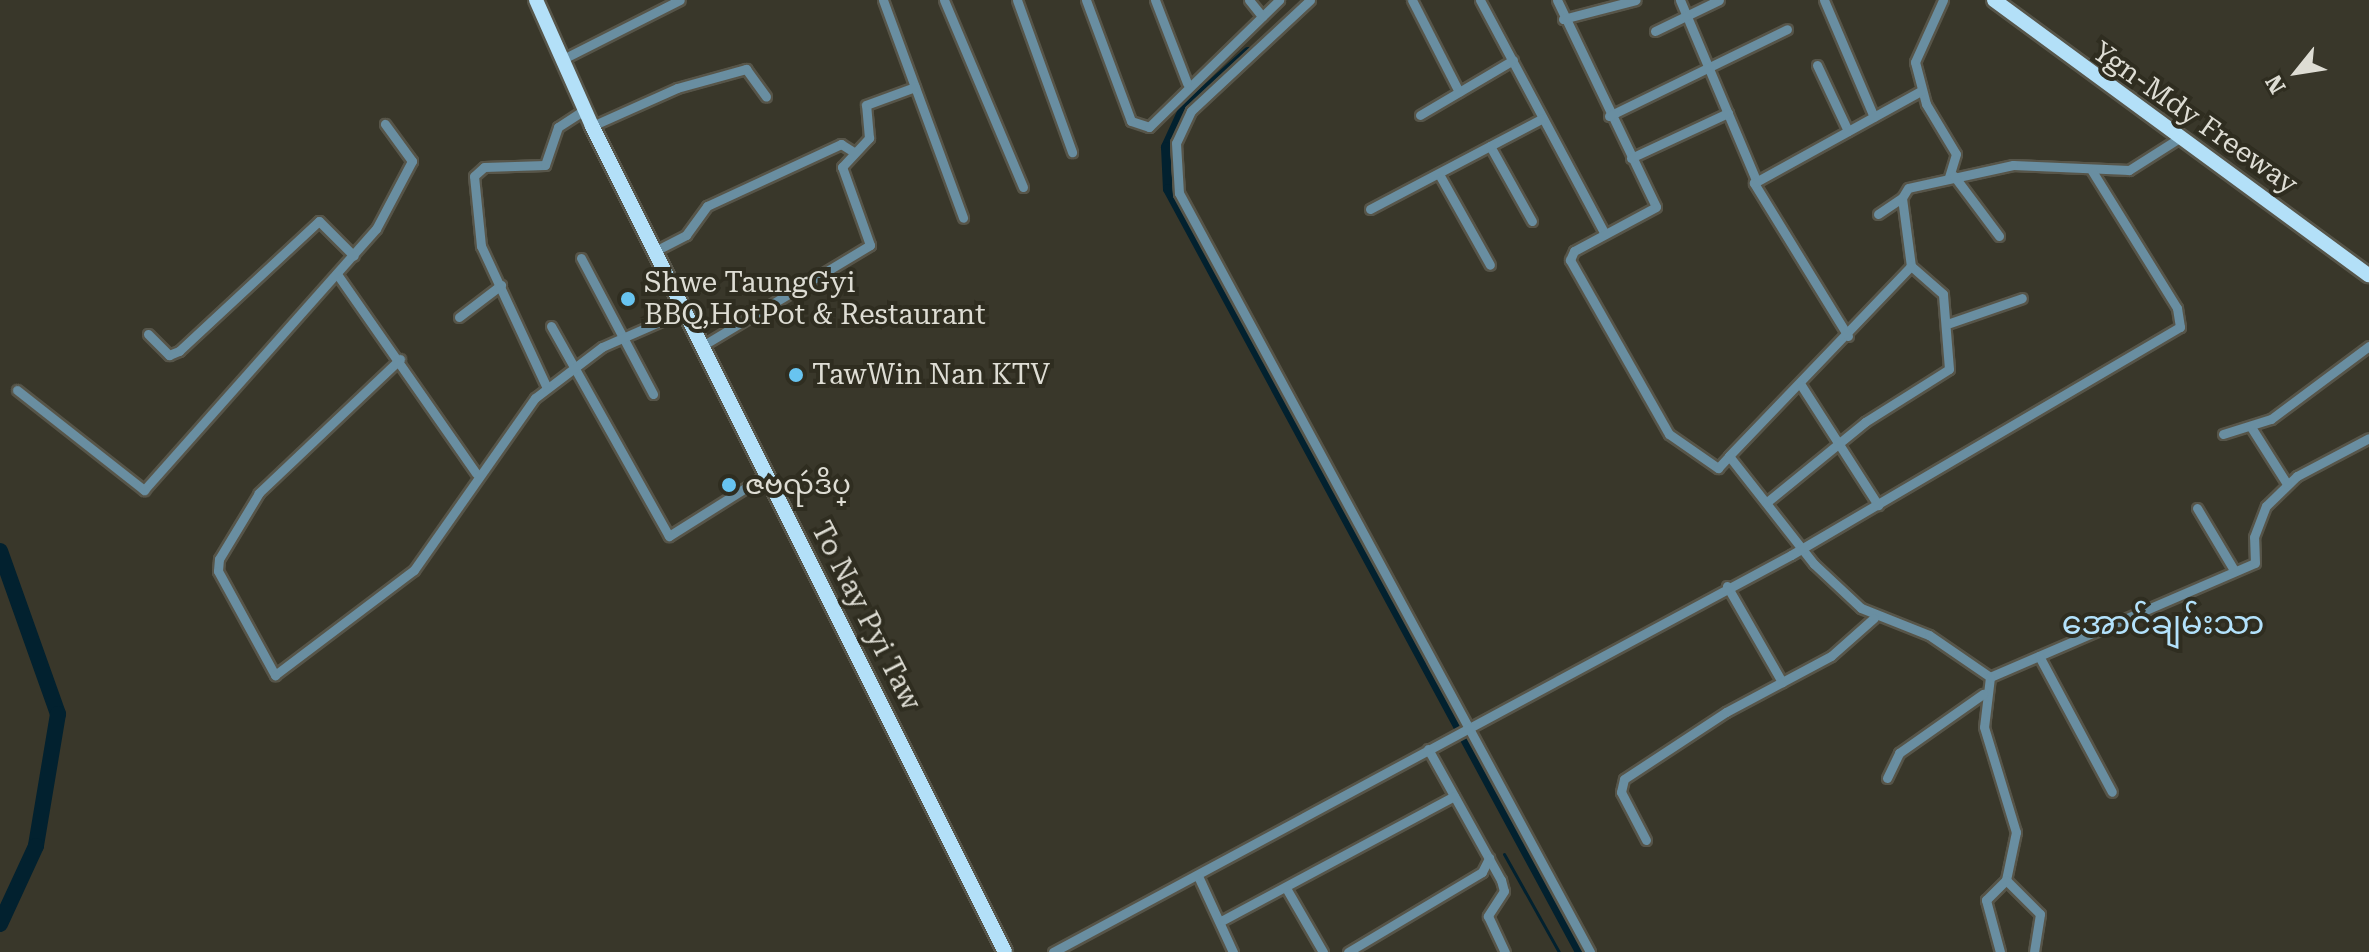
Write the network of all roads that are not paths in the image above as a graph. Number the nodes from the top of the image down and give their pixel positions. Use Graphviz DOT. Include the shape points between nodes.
graph roads {
  1 [pos="536,0"];
  2 [pos="680,0"];
  3 [pos="883,0"];
  4 [pos="944,0"];
  5 [pos="1017,0"];
  6 [pos="1086,0"];
  7 [pos="1155,0"];
  8 [pos="1249,0"];
  9 [pos="1279,0"];
  10 [pos="1310,0"];
  11 [pos="1412,0"];
  12 [pos="1480,0"];
  13 [pos="1557,0"];
  14 [pos="1636,0"];
  15 [pos="1680,0"];
  16 [pos="1719,0"];
  17 [pos="1824,0"];
  18 [pos="1943,0"];
  19 [pos="1994,0"];
  20 [pos="1685,14"];
  21 [pos="1262,16"];
  22 [pos="1563,19"];
  23 [pos="1787,29"];
  24 [pos="1655,31"];
  25 [pos="561,60"];
  26 [pos="1513,60"];
  27 [pos="1817,65"];
  28 [pos="1707,67"];
  29 [pos="1187,83"];
  30 [pos="915,87"];
  31 [pos="1921,91"];
  32 [pos="1459,92"];
  33 [pos="766,97"];
  34 [pos="584,110"];
  35 [pos="1728,113"];
  36 [pos="1420,115"];
  37 [pos="1609,116"];
  38 [pos="1874,117"];
  39 [pos="1543,118"];
  40 [pos="385,124"];
  41 [pos="592,126"];
  42 [pos="1848,131"];
  43 [pos="2181,137"];
  44 [pos="1490,146"];
  45 [pos="854,152"];
  46 [pos="1072,152"];
  47 [pos="1631,158"];
  48 [pos="2092,171"];
  49 [pos="1439,174"];
  50 [pos="1952,176"];
  51 [pos="1756,180"];
  52 [pos="1023,187"];
  53 [pos="1902,198"];
  54 [pos="1370,209"];
  55 [pos="1878,214"];
  56 [pos="963,218"];
  57 [pos="1532,221"];
  58 [pos="1605,234"];
  59 [pos="1999,236"];
  60 [pos="655,251"];
  61 [pos="354,256"];
  62 [pos="581,258"];
  63 [pos="1490,265"];
  64 [pos="1911,266"];
  65 [pos="337,274"];
  66 [pos="2369,275"];
  67 [pos="501,285"];
  68 [pos="2022,298"];
  69 [pos="684,311"];
  70 [pos="459,317"];
  71 [pos="1950,323"];
  72 [pos="551,326"];
  73 [pos="148,334"];
  74 [pos="622,336"];
  75 [pos="1848,336"];
  76 [pos="702,346"];
  77 [pos="2369,346"];
  78 [pos="400,359"];
  79 [pos="575,367"];
  80 [pos="1801,385"];
  81 [pos="547,388"];
  82 [pos="17,390"];
  83 [pos="653,394"];
  84 [pos="2251,427"];
  85 [pos="2223,434"];
  86 [pos="2369,438"];
  87 [pos="1840,441"];
  88 [pos="1729,456"];
  89 [pos="476,473"];
  90 [pos="766,475"];
  91 [pos="2287,484"];
  92 [pos="1767,502"];
  93 [pos="1878,505"];
  94 [pos="2197,508"];
  95 [pos="1801,547"];
  96 [pos="2234,570"];
  97 [pos="1727,586"];
  98 [pos="1874,618"];
  99 [pos="2039,656"];
  100 [pos="1990,677"];
  101 [pos="1782,682"];
  102 [pos="1983,694"];
  103 [pos="1460,731"];
  104 [pos="1428,749"];
  105 [pos="1887,778"];
  106 [pos="2112,792"];
  107 [pos="1454,796"];
  108 [pos="1646,840"];
  109 [pos="1489,858"];
  110 [pos="1198,876"];
  111 [pos="2006,880"];
  112 [pos="1286,888"];
  113 [pos="1223,920"];
  114 [pos="1005,952"];
  115 [pos="1053,952"];
  116 [pos="1233,952"];
  117 [pos="1323,952"];
  118 [pos="1348,952"];
  119 [pos="1505,952"];
  120 [pos="1590,952"];
  121 [pos="2000,952"];
  122 [pos="2034,952"];
  1 -- 25 [label="main road, To Nay Pyi Taw"];
  2 -- 25 [label="street"];
  3 -- 30 [label="street"];
  4 -- 52 [label="street"];
  5 -- 46 [label="street"];
  6 -- 29 [label="street" via="1134,124 1157,125"];
  7 -- 29 [label="street"];
  8 -- 21 [label="street"];
  9 -- 21 [label="street"];
  10 -- 103 [label="street" via="1191,111 1176,143 1179,193"];
  11 -- 32 [label="street"];
  12 -- 26 [label="street"];
  13 -- 22 [label="street"];
  14 -- 22 [label="street"];
  15 -- 20 [label="street"];
  16 -- 20 [label="street"];
  17 -- 38 [label="street"];
  18 -- 31 [label="street" via="1916,51"];
  19 -- 43 [label="main road, Ygn-Mdy Freeway"];
  20 -- 24 [label="street"];
  20 -- 28 [label="street"];
  21 -- 29 [label="street"];
  22 -- 37 [label="street"];
  23 -- 28 [label="street"];
  25 -- 34 [label="main road, To Nay Pyi Taw"];
  26 -- 32 [label="street"];
  26 -- 39 [label="street"];
  27 -- 42 [label="street"];
  28 -- 35 [label="street"];
  28 -- 37 [label="street"];
  30 -- 45 [label="street" via="866,105 869,138"];
  30 -- 56 [label="street"];
  31 -- 38 [label="street"];
  31 -- 50 [label="street" via="1956,154"];
  32 -- 36 [label="street"];
  33 -- 41 [label="street" via="746,69 677,88"];
  34 -- 41 [label="main road, To Nay Pyi Taw"];
  34 -- 67 [label="street" via="558,127 545,165 484,167 474,176 481,246"];
  35 -- 47 [label="street"];
  35 -- 51 [label="street"];
  37 -- 47 [label="street"];
  38 -- 42 [label="street"];
  39 -- 44 [label="street"];
  39 -- 58 [label="street"];
  40 -- 61 [label="street" via="412,161"];
  41 -- 60 [label="main road, To Nay Pyi Taw"];
  42 -- 51 [label="street"];
  43 -- 48 [label="street" via="2138,167"];
  43 -- 66 [label="main road, Ygn-Mdy Freeway"];
  44 -- 49 [label="street"];
  44 -- 57 [label="street"];
  45 -- 60 [label="street" via="841,144 707,206 686,235"];
  45 -- 76 [label="street" via="842,167 870,245"];
  47 -- 58 [label="street" via="1656,208"];
  48 -- 50 [label="street" via="2013,165"];
  48 -- 93 [label="street" via="2182,325"];
  49 -- 54 [label="street"];
  49 -- 63 [label="street"];
  50 -- 53 [label="street" via="1908,188"];
  50 -- 59 [label="street"];
  51 -- 75 [label="street" via="1759,198"];
  53 -- 55 [label="street"];
  53 -- 64 [label="street"];
  58 -- 88 [label="street" via="1569,257 1625,360 1669,434 1718,468"];
  60 -- 69 [label="main road, To Nay Pyi Taw"];
  61 -- 65 [label="street"];
  61 -- 73 [label="street" via="319,221 172,356"];
  62 -- 74 [label="street"];
  64 -- 71 [label="street" via="1941,288"];
  64 -- 75 [label="street"];
  65 -- 78 [label="street"];
  65 -- 82 [label="street" via="144,490"];
  67 -- 70 [label="street"];
  67 -- 81 [label="street"];
  68 -- 71 [label="street"];
  69 -- 74 [label="street"];
  69 -- 76 [label="main road, To Nay Pyi Taw"];
  71 -- 87 [label="street" via="1952,356 1944,375"];
  72 -- 79 [label="street"];
  74 -- 79 [label="street"];
  74 -- 83 [label="street"];
  75 -- 80 [label="street"];
  76 -- 90 [label="main road, To Nay Pyi Taw"];
  77 -- 84 [label="street"];
  78 -- 89 [label="street"];
  78 -- 89 [label="street" via="259,493 219,559 218,571 275,675 414,570"];
  79 -- 81 [label="street"];
  79 -- 90 [label="street" via="669,536"];
  80 -- 87 [label="street"];
  80 -- 88 [label="street"];
  81 -- 89 [label="street" via="502,453"];
  84 -- 85 [label="street"];
  84 -- 91 [label="street"];
  86 -- 91 [label="street"];
  87 -- 92 [label="street"];
  87 -- 93 [label="street"];
  88 -- 92 [label="street"];
  90 -- 114 [label="main road, To Nay Pyi Taw"];
  91 -- 96 [label="street" via="2258,519 2255,563"];
  92 -- 95 [label="street"];
  93 -- 95 [label="street"];
  94 -- 96 [label="street"];
  95 -- 97 [label="street"];
  95 -- 98 [label="street"];
  96 -- 99 [label="street"];
  97 -- 101 [label="street"];
  97 -- 103 [label="street"];
  98 -- 100 [label="street" via="1904,622"];
  98 -- 101 [label="street" via="1842,649"];
  99 -- 100 [label="street"];
  99 -- 106 [label="street"];
  100 -- 102 [label="street"];
  101 -- 108 [label="street" via="1624,779 1621,792"];
  102 -- 105 [label="street" via="1899,753"];
  102 -- 111 [label="street" via="1984,727 2016,832"];
  103 -- 104 [label="street"];
  103 -- 120 [label="street"];
  104 -- 107 [label="street"];
  104 -- 110 [label="street"];
  107 -- 109 [label="street"];
  107 -- 112 [label="street"];
  109 -- 118 [label="street" via="1482,872"];
  109 -- 119 [label="street" via="1504,891 1489,920"];
  110 -- 113 [label="street"];
  110 -- 115 [label="street"];
  111 -- 121 [label="street" via="1986,900"];
  111 -- 122 [label="street" via="2040,914"];
  112 -- 113 [label="street"];
  112 -- 117 [label="street"];
  113 -- 116 [label="street"];
}
